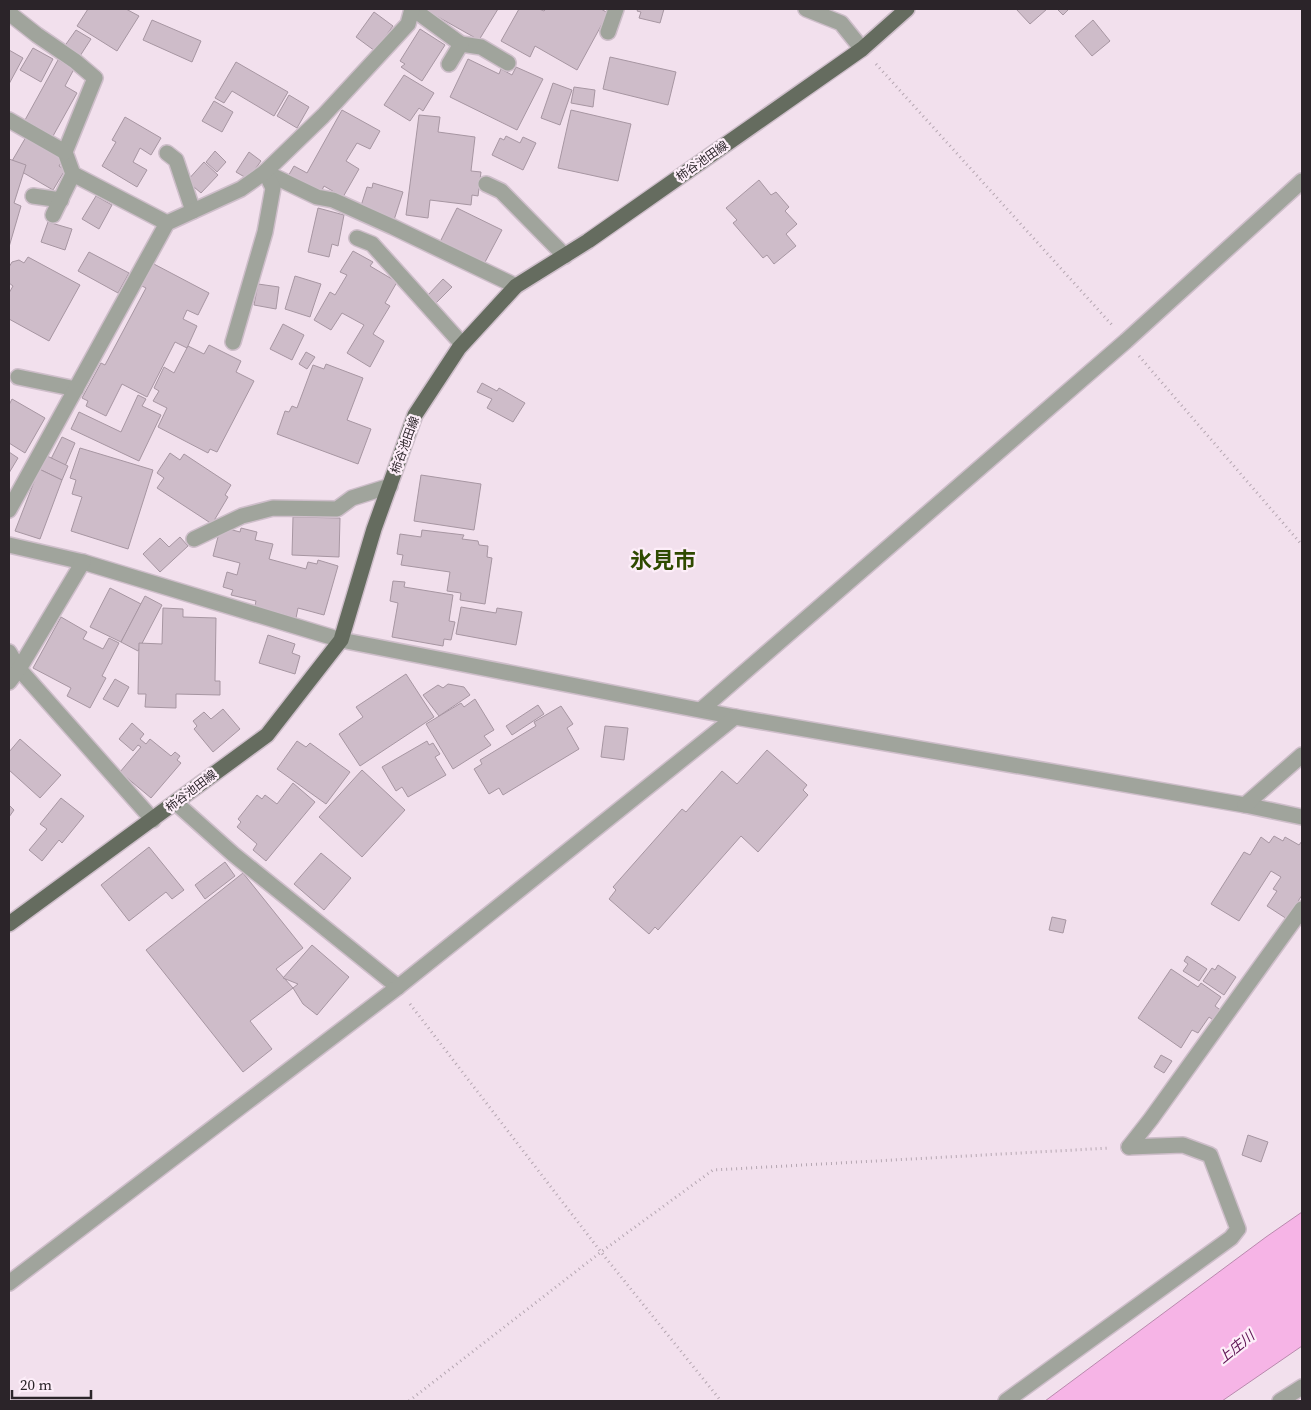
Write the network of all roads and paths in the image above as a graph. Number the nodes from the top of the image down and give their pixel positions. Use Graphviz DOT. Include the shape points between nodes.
graph roads {
  1 [pos="413,9"];
  2 [pos="616,9"];
  3 [pos="806,9"];
  4 [pos="907,9"];
  5 [pos="9,13"];
  6 [pos="608,32"];
  7 [pos="462,44"];
  8 [pos="862,49"];
  9 [pos="508,63"];
  10 [pos="449,64"];
  11 [pos="9,120"];
  12 [pos="65,152"];
  13 [pos="167,153"];
  14 [pos="265,172"];
  15 [pos="74,174"];
  16 [pos="1302,181"];
  17 [pos="486,184"];
  18 [pos="33,196"];
  19 [pos="61,200"];
  20 [pos="193,211"];
  21 [pos="53,215"];
  22 [pos="167,223"];
  23 [pos="357,238"];
  24 [pos="565,256"];
  25 [pos="516,286"];
  26 [pos="1126,340"];
  27 [pos="233,342"];
  28 [pos="462,344"];
  29 [pos="18,376"];
  30 [pos="76,389"];
  31 [pos="390,486"];
  32 [pos="9,510"];
  33 [pos="194,539"];
  34 [pos="9,545"];
  35 [pos="1302,545"];
  36 [pos="83,562"];
  37 [pos="341,640"];
  38 [pos="9,652"];
  39 [pos="19,669"];
  40 [pos="9,682"];
  41 [pos="702,709"];
  42 [pos="735,716"];
  43 [pos="1302,755"];
  44 [pos="176,803"];
  45 [pos="1245,806"];
  46 [pos="1302,817"];
  47 [pos="153,820"];
  48 [pos="1302,909"];
  49 [pos="9,924"];
  50 [pos="398,987"];
  51 [pos="1129,1147"];
  52 [pos="601,1252"];
  53 [pos="9,1283"];
  54 [pos="1302,1387"];
  55 [pos="409,1401"];
  56 [pos="721,1401"];
  57 [pos="1006,1401"];
  58 [pos="1280,1401"];
  1 -- 7 [label="street"];
  1 -- 14 [label="street" via="408,24"];
  2 -- 6 [label="street"];
  3 -- 8 [label="street" via="841,23"];
  4 -- 8 [label="main road, 柿谷池田線"];
  5 -- 12 [label="street" via="95,78"];
  7 -- 9 [label="street" via="481,47"];
  7 -- 10 [label="street"];
  8 -- 24 [label="main road, 柿谷池田線"];
  8 -- 26 [label="path"];
  11 -- 12 [label="street"];
  12 -- 15 [label="street"];
  13 -- 20 [label="street" via="176,160"];
  14 -- 20 [label="street" via="241,189"];
  14 -- 25 [label="street" via="384,223"];
  14 -- 27 [label="street" via="273,188 265,232"];
  15 -- 19 [label="street"];
  15 -- 22 [label="street"];
  16 -- 26 [label="street"];
  17 -- 24 [label="street" via="501,191"];
  18 -- 19 [label="street"];
  19 -- 21 [label="street"];
  20 -- 22 [label="street"];
  22 -- 30 [label="street"];
  23 -- 28 [label="street" via="377,240"];
  24 -- 25 [label="main road, 柿谷池田線"];
  25 -- 28 [label="main road, 柿谷池田線"];
  26 -- 35 [label="path"];
  26 -- 41 [label="street"];
  28 -- 31 [label="main road, 柿谷池田線" via="415,415"];
  29 -- 30 [label="street"];
  30 -- 32 [label="street"];
  31 -- 33 [label="street" via="352,498 337,509 273,508 242,516"];
  31 -- 37 [label="main road, 柿谷池田線"];
  34 -- 36 [label="street"];
  36 -- 37 [label="street"];
  36 -- 39 [label="street"];
  37 -- 41 [label="street"];
  37 -- 44 [label="main road, 柿谷池田線" via="267,735"];
  38 -- 39 [label="street"];
  39 -- 40 [label="street"];
  39 -- 47 [label="street"];
  41 -- 42 [label="street"];
  42 -- 45 [label="street"];
  42 -- 50 [label="street"];
  43 -- 45 [label="street"];
  44 -- 47 [label="main road, 柿谷池田線"];
  44 -- 50 [label="street" via="233,854"];
  45 -- 46 [label="street"];
  47 -- 49 [label="main road, 柿谷池田線"];
  48 -- 51 [label="street"];
  50 -- 52 [label="path"];
  50 -- 53 [label="street"];
  51 -- 52 [label="path" via="713,1170"];
  51 -- 57 [label="street" via="1183,1145 1210,1155 1238,1229 1231,1238"];
  52 -- 55 [label="path"];
  52 -- 56 [label="path"];
  54 -- 58 [label="street"];
}
